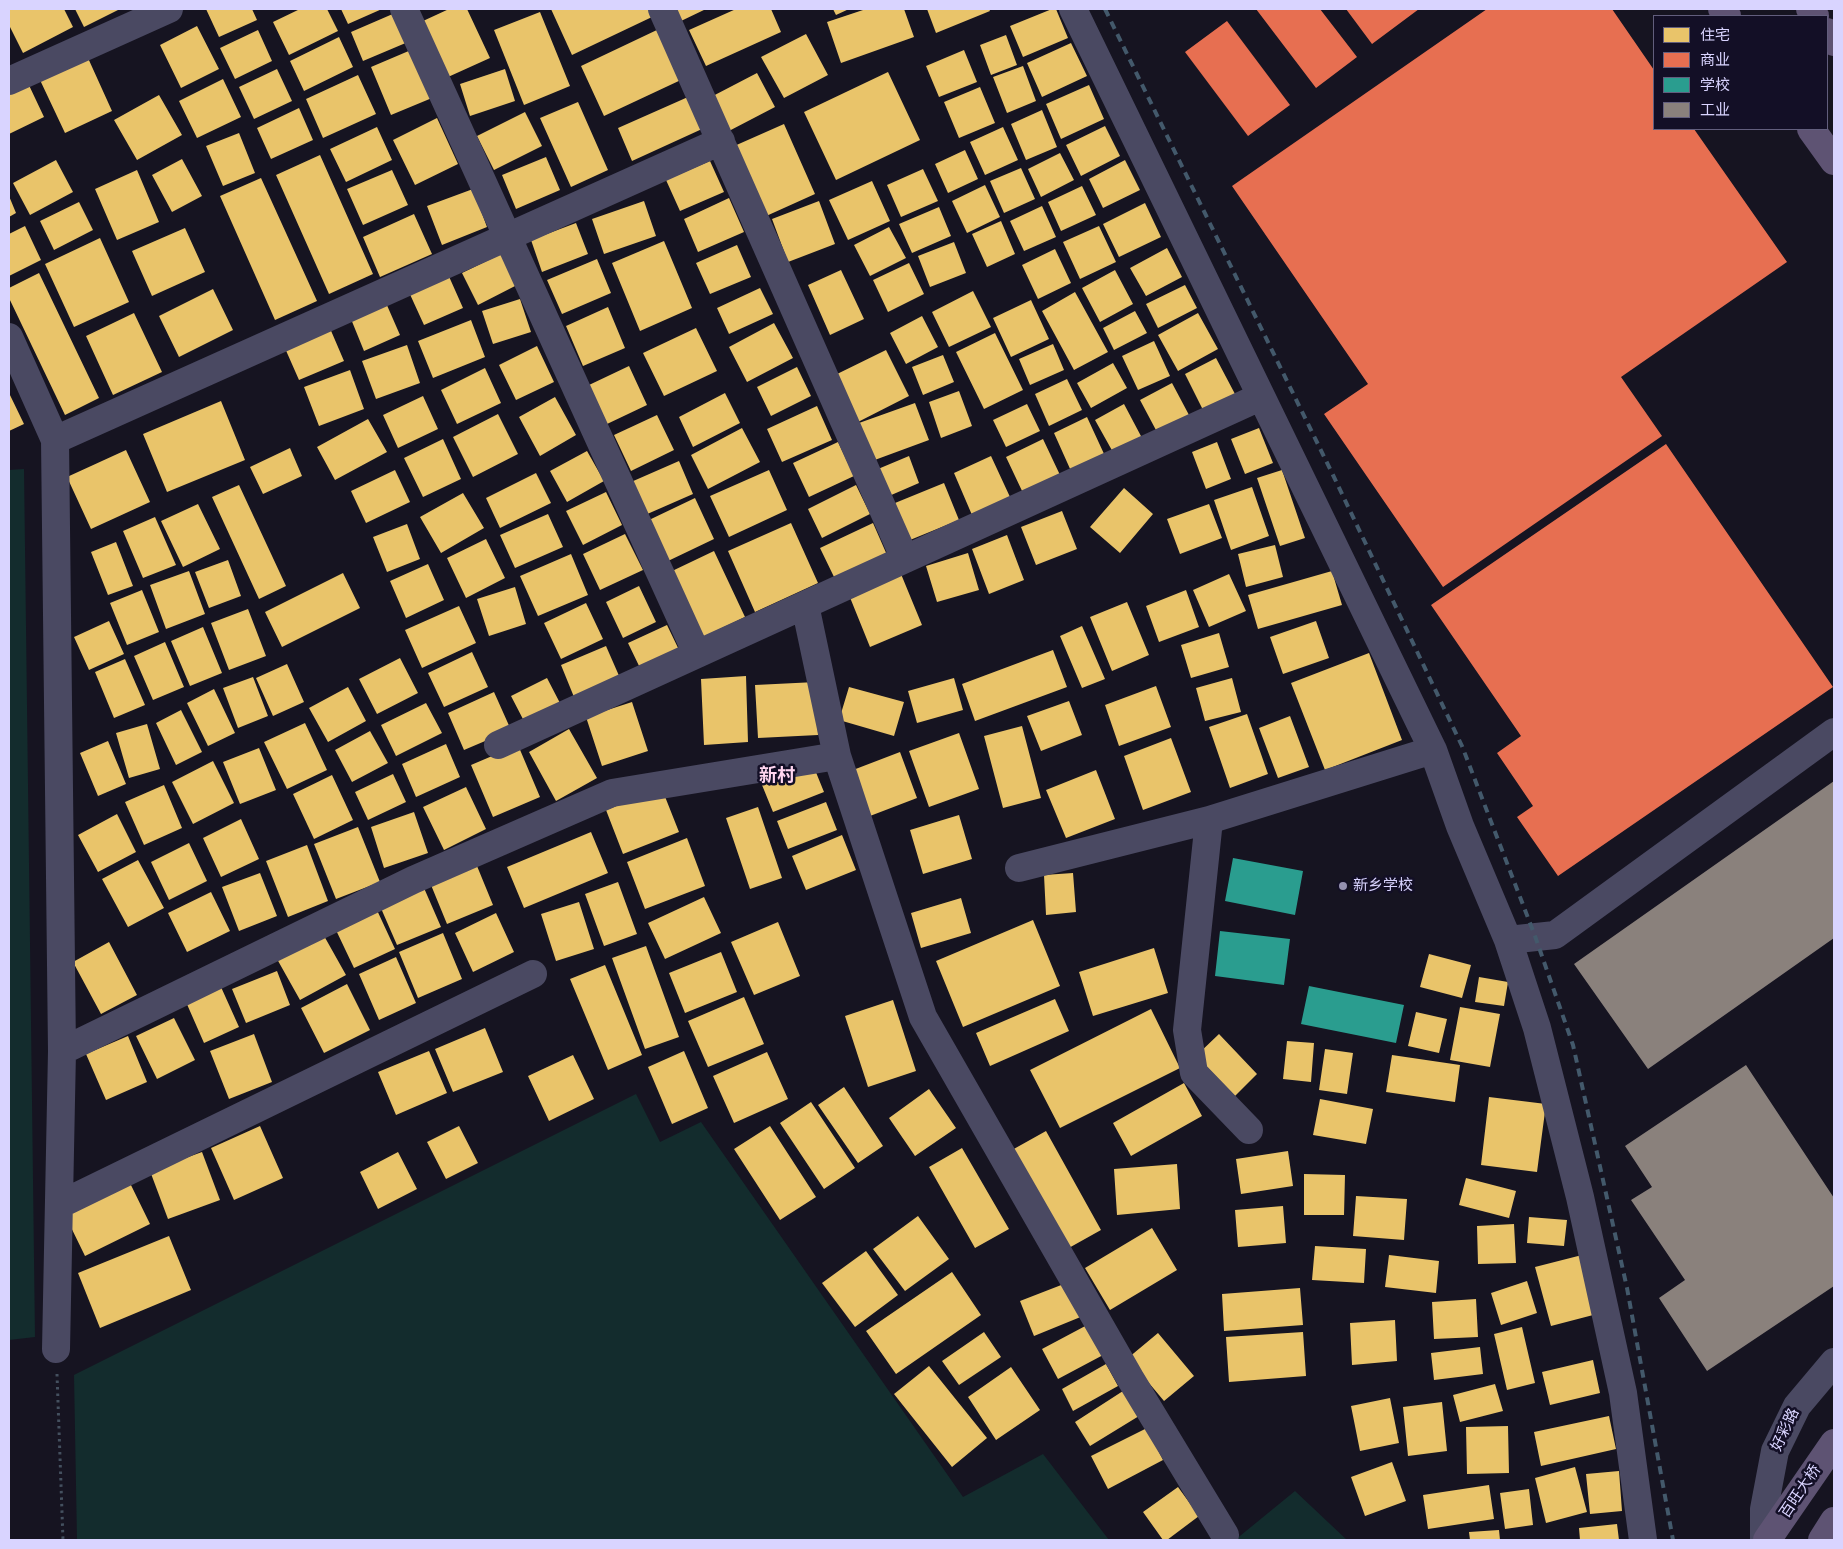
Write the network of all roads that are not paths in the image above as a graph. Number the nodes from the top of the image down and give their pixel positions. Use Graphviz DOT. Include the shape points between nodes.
graph roads {
  1 [pos="169,9"];
  2 [pos="404,9"];
  3 [pos="662,9"];
  4 [pos="1073,9"];
  5 [pos="9,81"];
  6 [pos="1812,130"];
  7 [pos="721,141"];
  8 [pos="1834,160"];
  9 [pos="508,237"];
  10 [pos="9,337"];
  11 [pos="1260,397"];
  12 [pos="56,440"];
  13 [pos="905,559"];
  14 [pos="805,604"];
  15 [pos="697,654"];
  16 [pos="1834,732"];
  17 [pos="498,745"];
  18 [pos="1433,750"];
  19 [pos="837,756"];
  20 [pos="1209,820"];
  21 [pos="1019,868"];
  22 [pos="1508,940"];
  23 [pos="533,974"];
  24 [pos="62,1051"];
  25 [pos="1249,1130"];
  26 [pos="59,1204"];
  27 [pos="56,1349"];
  28 [pos="1834,1362"];
  29 [pos="1834,1443"];
  30 [pos="1834,1521"];
  31 [pos="1225,1535"];
  32 [pos="1643,1540"];
  33 [pos="1766,1540"];
  34 [pos="1822,1540"];
  1 -- 5 [label="street"];
  2 -- 9 [label="street"];
  3 -- 7 [label="street"];
  4 -- 11 [label="street"];
  6 -- 8 [label="main road"];
  7 -- 9 [label="street"];
  7 -- 13 [label="street"];
  9 -- 12 [label="street"];
  9 -- 15 [label="street"];
  10 -- 12 [label="street"];
  11 -- 13 [label="street"];
  11 -- 18 [label="street"];
  12 -- 24 [label="street"];
  13 -- 14 [label="street"];
  14 -- 15 [label="street"];
  14 -- 19 [label="street"];
  15 -- 17 [label="street"];
  16 -- 22 [label="street" via="1555,935"];
  18 -- 20 [label="street"];
  18 -- 22 [label="street" via="1460,826"];
  19 -- 24 [label="street" via="612,792 413,880"];
  19 -- 31 [label="street" via="923,1017 1130,1378"];
  20 -- 21 [label="street"];
  20 -- 25 [label="street" via="1187,1030 1194,1073"];
  22 -- 32 [label="street" via="1537,1028 1582,1207 1623,1393"];
  23 -- 26 [label="street"];
  24 -- 26 [label="street"];
  26 -- 27 [label="street"];
  28 -- 33 [label="street, 好彩路" via="1797,1406 1774,1451 1764,1509"];
  29 -- 33 [label="main road, 百旺大桥"];
  30 -- 34 [label="main road"];
}
